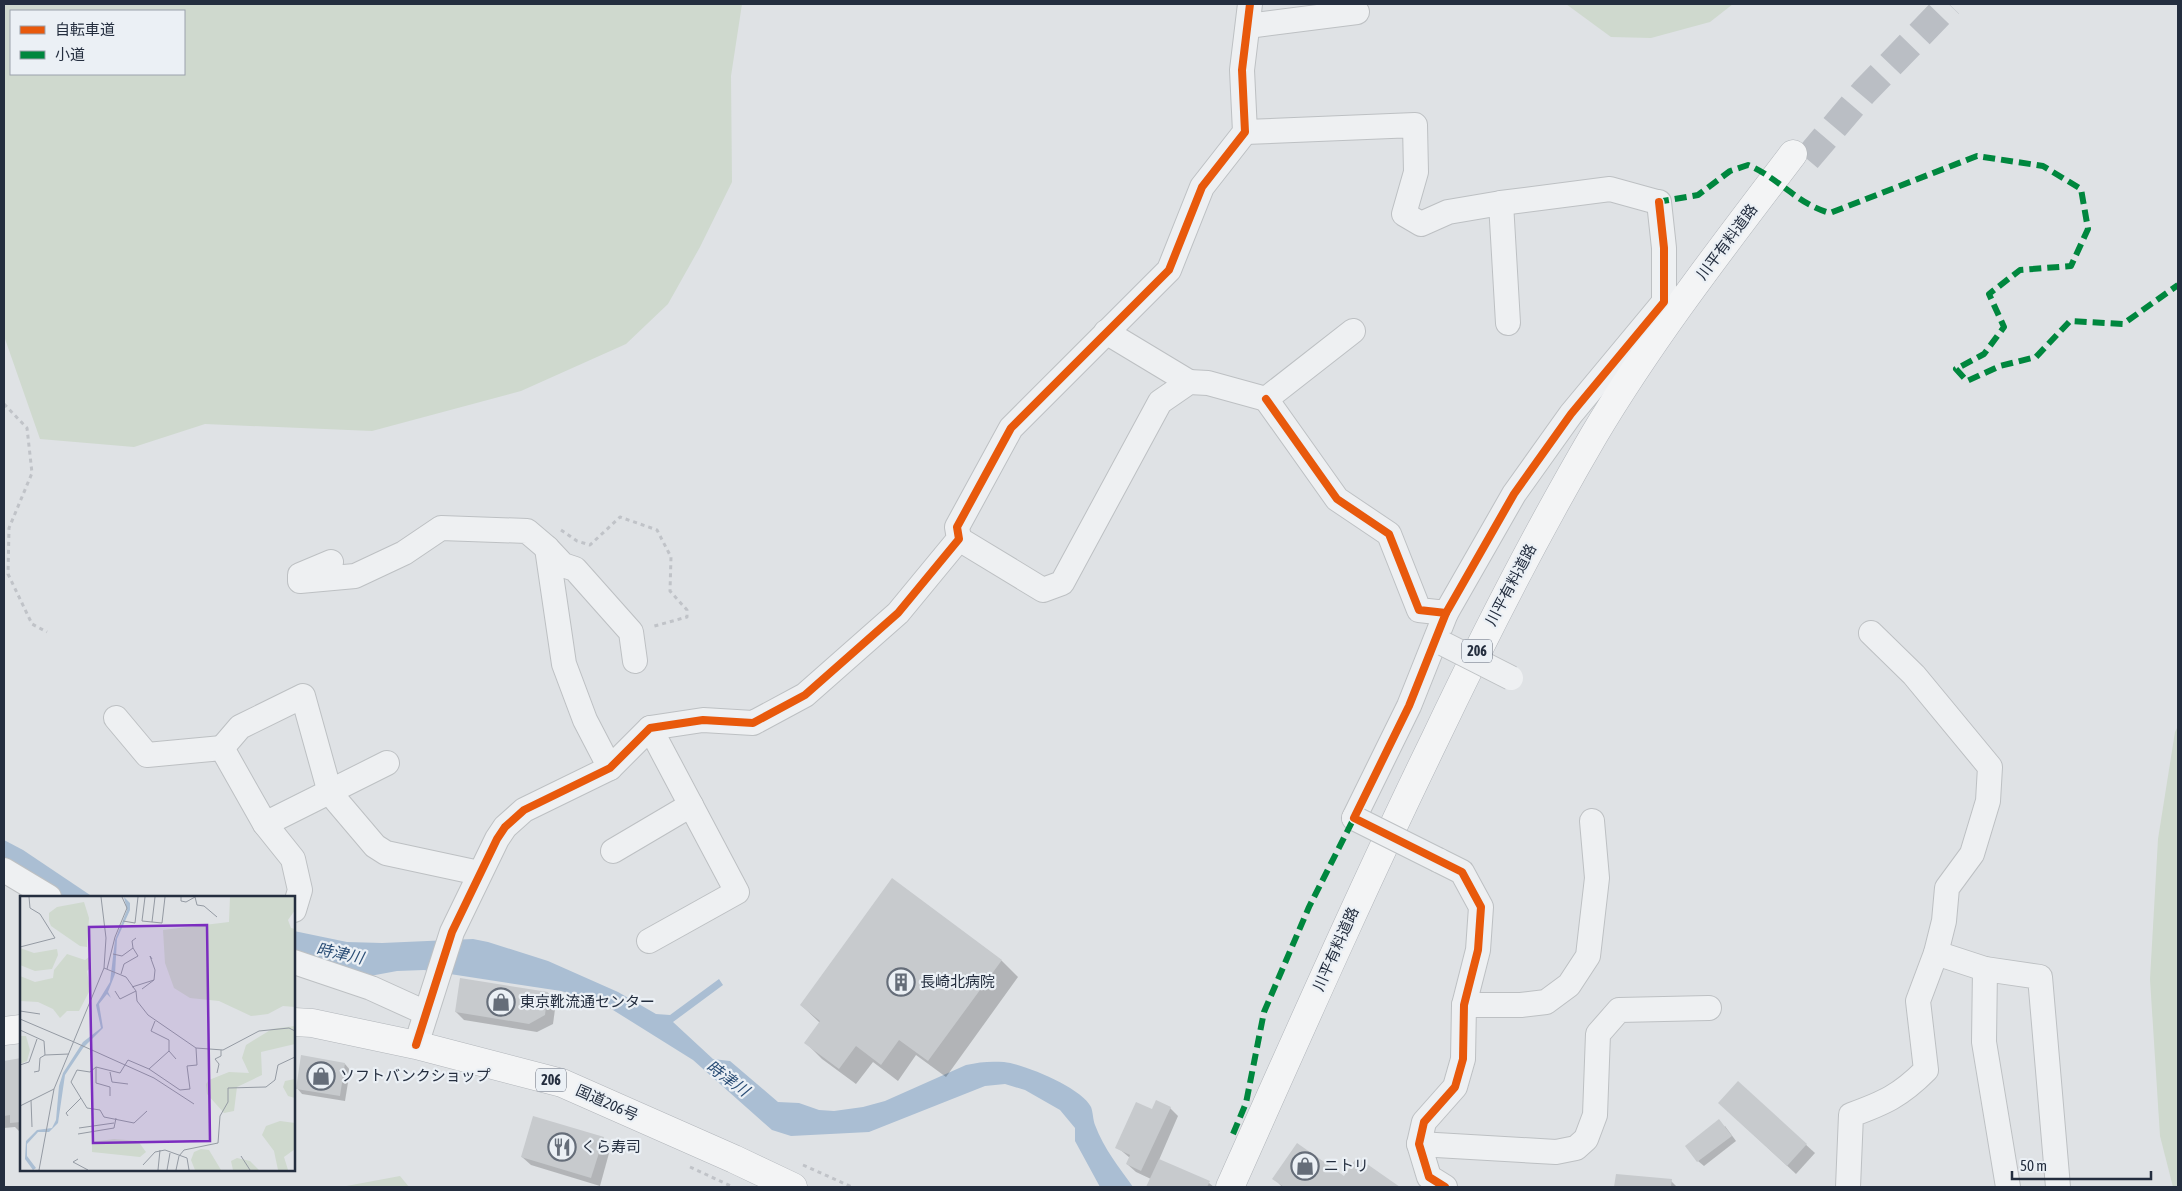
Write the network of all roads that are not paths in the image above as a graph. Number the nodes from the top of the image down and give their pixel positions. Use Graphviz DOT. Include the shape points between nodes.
graph roads {
  1 [pos="1357,12"];
  2 [pos="1249,15"];
  3 [pos="1246,132"];
  4 [pos="1501,203"];
  5 [pos="1508,323"];
  6 [pos="1353,331"];
  7 [pos="1106,332"];
  8 [pos="1189,382"];
  9 [pos="1266,399"];
  10 [pos="552,538"];
  11 [pos="959,539"];
  12 [pos="332,562"];
  13 [pos="1446,613"];
  14 [pos="1871,633"];
  15 [pos="1444,644"];
  16 [pos="635,661"];
  17 [pos="1511,678"];
  18 [pos="116,718"];
  19 [pos="650,728"];
  20 [pos="222,748"];
  21 [pos="387,763"];
  22 [pos="610,768"];
  23 [pos="330,793"];
  24 [pos="691,806"];
  25 [pos="1592,821"];
  26 [pos="266,824"];
  27 [pos="613,851"];
  28 [pos="4,870"];
  29 [pos="479,873"];
  30 [pos="47,896"];
  31 [pos="295,905"];
  32 [pos="650,941"];
  33 [pos="1936,953"];
  34 [pos="295,962"];
  35 [pos="1985,969"];
  36 [pos="1464,1005"];
  37 [pos="1709,1008"];
  38 [pos="426,1013"];
  39 [pos="295,1022"];
  40 [pos="20,1029"];
  41 [pos="4,1031"];
  42 [pos="416,1045"];
  43 [pos="1419,1144"];
  44 [pos="793,1187"];
  45 [pos="1230,1187"];
  46 [pos="1245,1187"];
  47 [pos="1445,1187"];
  48 [pos="1848,1187"];
  49 [pos="2008,1187"];
  50 [pos="2058,1187"];
  1 -- 2 [label="street"];
  2 -- 3 [label="street" via="1242,70"];
  3 -- 4 [label="street" via="1416,125 1416,172 1404,214 1420,224 1448,212"];
  3 -- 7 [label="street" via="1202,187 1169,270"];
  4 -- 5 [label="street"];
  4 -- 13 [label="street" via="1610,189 1658,202 1664,248 1664,302 1571,414 1514,494"];
  6 -- 9 [label="street"];
  7 -- 8 [label="street"];
  7 -- 11 [label="street" via="1011,428 957,527"];
  8 -- 9 [label="street" via="1208,383"];
  8 -- 11 [label="street" via="1160,402 1062,583 1043,590"];
  9 -- 13 [label="street" via="1337,499 1388,534 1419,610"];
  10 -- 12 [label="street" via="527,531 441,528 404,553 355,576 300,581 300,575"];
  10 -- 16 [label="street" via="563,565 575,569 631,632"];
  10 -- 22 [label="street" via="564,664 585,720"];
  11 -- 19 [label="street" via="898,613 805,695 753,723 703,720"];
  13 -- 36 [label="street, bridge" via="1409,706 1354,818 1462,872 1482,907 1478,950"];
  14 -- 33 [label="street" via="1914,675 1990,767 1988,801 1972,854 1947,888 1944,922"];
  15 -- 17 [label="street, bridge"];
  18 -- 20 [label="street" via="148,755"];
  19 -- 22 [label="street"];
  19 -- 24 [label="street"];
  20 -- 23 [label="street" via="240,727 303,696"];
  20 -- 26 [label="street"];
  21 -- 23 [label="street"];
  22 -- 29 [label="street" via="524,810 496,839"];
  23 -- 26 [label="street"];
  23 -- 29 [label="street" via="375,846 386,853"];
  24 -- 27 [label="street"];
  24 -- 32 [label="street" via="736,892"];
  25 -- 36 [label="street" via="1597,878 1588,956 1569,985 1546,1002"];
  26 -- 31 [label="street" via="293,858 300,890"];
  28 -- 30 [label="street"];
  29 -- 38 [label="street" via="452,932"];
  33 -- 35 [label="street"];
  33 -- 48 [label="street" via="1918,1001 1926,1070 1907,1089 1851,1116"];
  34 -- 38 [label="street" via="371,988"];
  35 -- 49 [label="street" via="1984,1042"];
  35 -- 50 [label="street" via="2040,977"];
  36 -- 43 [label="street" via="1463,1059 1455,1087 1424,1122"];
  37 -- 43 [label="street" via="1619,1010 1598,1034 1595,1115 1586,1139 1576,1148 1556,1152"];
  38 -- 42 [label="street"];
  39 -- 42 [label="highway, 国道206号 / 206"];
  40 -- 41 [label="highway"];
  42 -- 44 [label="highway, 国道206号 / 206" via="562,1083"];
  43 -- 47 [label="street" via="1429,1177"];
  45 -- 46 [label="highway, 川平有料道路 / 206" via="1369,876 1524,560 1595,433 1651,347 1716,256 1800,157 1668,347 1614,432 1542,560 1385,869"];
}
